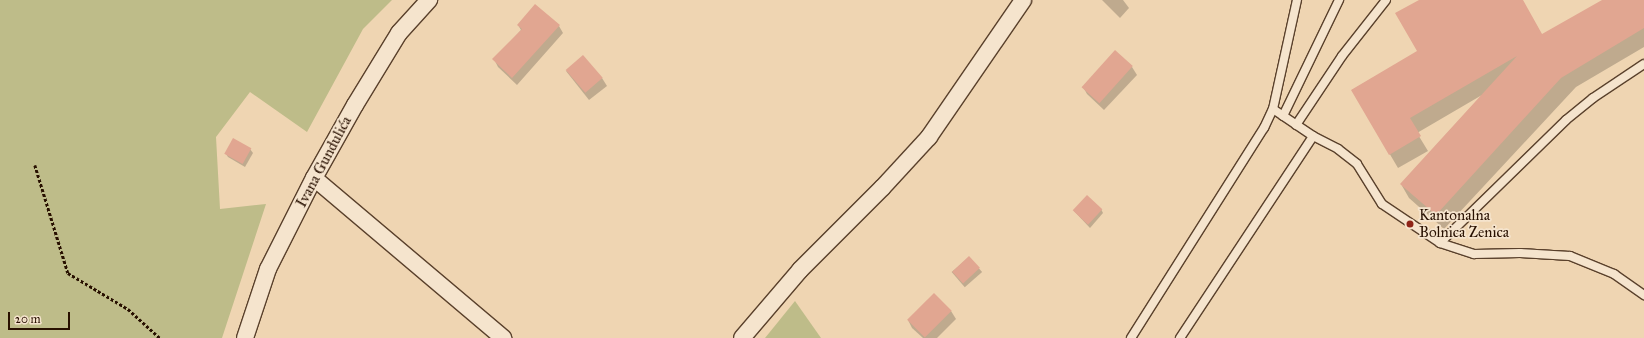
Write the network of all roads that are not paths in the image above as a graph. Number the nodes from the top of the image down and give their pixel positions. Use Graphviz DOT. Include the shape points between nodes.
graph roads {
  1 [pos="429,0"];
  2 [pos="1023,0"];
  3 [pos="1297,0"];
  4 [pos="1339,0"];
  5 [pos="1386,0"];
  6 [pos="1644,64"];
  7 [pos="1273,110"];
  8 [pos="1283,116"];
  9 [pos="1296,125"];
  10 [pos="1313,136"];
  11 [pos="314,178"];
  12 [pos="1440,243"];
  13 [pos="1644,295"];
  14 [pos="245,338"];
  15 [pos="503,338"];
  16 [pos="742,338"];
  17 [pos="1131,338"];
  18 [pos="1180,338"];
  1 -- 11 [label="street, Ivana Gundulića" via="399,33"];
  2 -- 16 [label="street" via="929,137 800,270"];
  3 -- 7 [label="lane"];
  4 -- 8 [label="lane"];
  5 -- 9 [label="lane" via="1342,56"];
  6 -- 12 [label="lane" via="1593,98 1566,120"];
  7 -- 8 [label="lane"];
  7 -- 17 [label="lane"];
  8 -- 9 [label="lane"];
  9 -- 10 [label="lane"];
  10 -- 12 [label="lane" via="1338,149 1357,164 1382,204"];
  10 -- 18 [label="lane"];
  11 -- 14 [label="street, Ivana Gundulića" via="268,269"];
  11 -- 15 [label="street"];
  12 -- 13 [label="lane" via="1474,254 1570,256 1614,274"];
}
